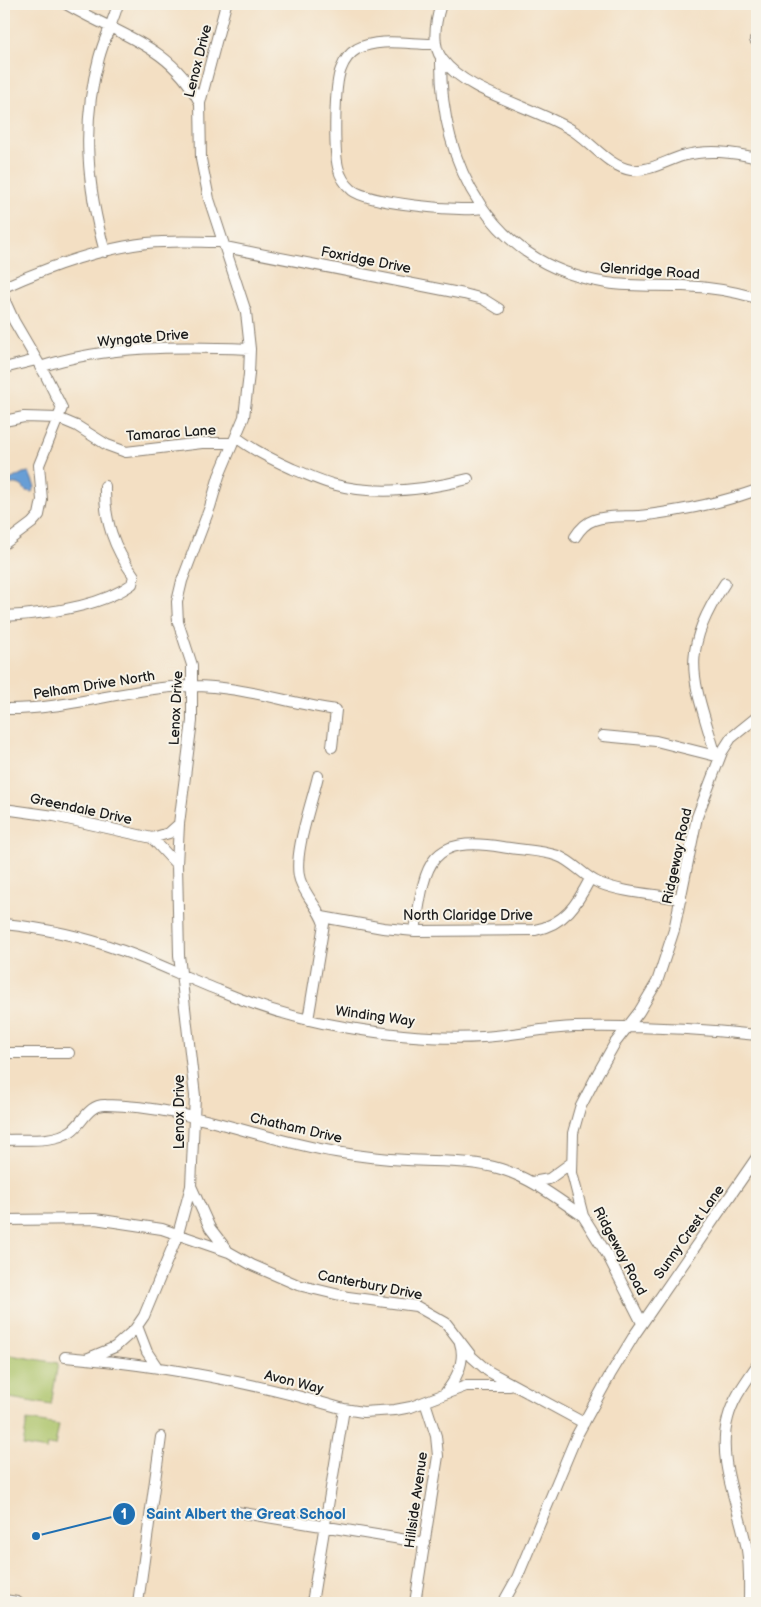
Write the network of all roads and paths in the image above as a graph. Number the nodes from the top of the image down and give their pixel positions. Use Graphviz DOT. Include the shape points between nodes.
graph roads {
  1 [pos="66,4"];
  2 [pos="118,4"];
  3 [pos="226,4"];
  4 [pos="441,4"];
  5 [pos="111,26"];
  6 [pos="436,44"];
  7 [pos="442,59"];
  8 [pos="200,104"];
  9 [pos="757,158"];
  10 [pos="482,208"];
  11 [pos="224,245"];
  12 [pos="105,252"];
  13 [pos="4,287"];
  14 [pos="757,298"];
  15 [pos="4,299"];
  16 [pos="499,309"];
  17 [pos="250,349"];
  18 [pos="38,363"];
  19 [pos="4,368"];
  20 [pos="58,418"];
  21 [pos="4,421"];
  22 [pos="235,440"];
  23 [pos="468,479"];
  24 [pos="105,486"];
  25 [pos="757,490"];
  26 [pos="575,537"];
  27 [pos="4,544"];
  28 [pos="725,583"];
  29 [pos="4,616"];
  30 [pos="192,686"];
  31 [pos="4,709"];
  32 [pos="757,717"];
  33 [pos="603,736"];
  34 [pos="332,747"];
  35 [pos="718,757"];
  36 [pos="318,776"];
  37 [pos="4,809"];
  38 [pos="179,824"];
  39 [pos="152,838"];
  40 [pos="177,865"];
  41 [pos="590,879"];
  42 [pos="681,899"];
  43 [pos="322,918"];
  44 [pos="4,924"];
  45 [pos="415,931"];
  46 [pos="181,974"];
  47 [pos="308,1020"];
  48 [pos="627,1026"];
  49 [pos="757,1035"];
  50 [pos="4,1053"];
  51 [pos="69,1053"];
  52 [pos="195,1118"];
  53 [pos="4,1140"];
  54 [pos="757,1160"];
  55 [pos="571,1164"];
  56 [pos="532,1182"];
  57 [pos="191,1186"];
  58 [pos="584,1216"];
  59 [pos="4,1220"];
  60 [pos="178,1234"];
  61 [pos="229,1252"];
  62 [pos="642,1323"];
  63 [pos="137,1326"];
  64 [pos="459,1340"];
  65 [pos="66,1357"];
  66 [pos="86,1359"];
  67 [pos="757,1365"];
  68 [pos="158,1367"];
  69 [pos="512,1386"];
  70 [pos="446,1392"];
  71 [pos="425,1402"];
  72 [pos="344,1409"];
  73 [pos="584,1423"];
  74 [pos="162,1438"];
  75 [pos="237,1512"];
  76 [pos="325,1527"];
  77 [pos="425,1543"];
  78 [pos="4,1601"];
  79 [pos="17,1603"];
  80 [pos="138,1603"];
  81 [pos="312,1603"];
  82 [pos="415,1603"];
  83 [pos="503,1603"];
  84 [pos="749,1603"];
  1 -- 5 [label="street"];
  2 -- 5 [label="street"];
  3 -- 8 [label="street, Lenox Drive"];
  4 -- 6 [label="street"];
  5 -- 8 [label="street" via="166,59 187,81"];
  5 -- 12 [label="street" via="94,78 87,148 91,196"];
  6 -- 7 [label="street"];
  6 -- 10 [label="street" via="373,44 356,50 344,61 337,95 338,168 346,184 361,196 437,208"];
  7 -- 9 [label="street" via="482,89 572,130 622,168 639,170 683,156 713,152"];
  7 -- 10 [label="street, Glenridge Road" via="450,141 460,169"];
  8 -- 11 [label="street, Lenox Drive" via="204,179"];
  10 -- 14 [label="street, Glenridge Road" via="498,227 532,256 573,275 609,284 701,287"];
  11 -- 12 [label="street, Foxridge Drive" via="148,243"];
  11 -- 16 [label="street, Foxridge Drive" via="428,286 484,300"];
  11 -- 17 [label="street, Lenox Drive" via="246,312"];
  12 -- 13 [label="street, Foxridge Drive" via="39,272"];
  15 -- 18 [label="street"];
  17 -- 18 [label="street, Wyngate Drive" via="149,349"];
  17 -- 22 [label="street, Lenox Drive" via="245,413"];
  18 -- 19 [label="street, Wyngate Drive"];
  18 -- 20 [label="street" via="61,404"];
  20 -- 21 [label="street" via="38,416"];
  20 -- 22 [label="street, Tamarac Lane" via="126,452"];
  20 -- 27 [label="street" via="39,466 42,500 39,514"];
  22 -- 23 [label="street" via="271,460 333,484 370,489 408,489"];
  22 -- 30 [label="street, Lenox Drive" via="182,581 178,602 178,622 192,665"];
  24 -- 29 [label="street" via="111,538 134,581 122,590 80,606"];
  25 -- 26 [label="street" via="696,508 597,519 583,525"];
  28 -- 35 [label="street" via="701,625 692,665 699,700"];
  30 -- 31 [label="street, Pelham Drive North" via="148,689 46,708"];
  30 -- 34 [label="street, Pelham Drive North" via="232,688 336,710"];
  30 -- 38 [label="street, Lenox Drive" via="192,721"];
  32 -- 35 [label="street, Ridgeway Road" via="731,738"];
  33 -- 35 [label="street" via="656,741"];
  35 -- 42 [label="street, Ridgeway Road" via="693,833"];
  36 -- 43 [label="street" via="298,873 304,891"];
  37 -- 39 [label="street, Greendale Drive" via="54,816"];
  38 -- 39 [label="street" via="169,833"];
  38 -- 40 [label="street, Lenox Drive"];
  39 -- 40 [label="street"];
  40 -- 46 [label="street, Lenox Drive"];
  41 -- 42 [label="street" via="609,887"];
  41 -- 45 [label="street, North Claridge Drive" via="570,912 545,928"];
  41 -- 45 [label="street" via="558,856 491,845 459,844 442,852 431,863 426,873"];
  42 -- 48 [label="street, Ridgeway Road" via="657,982"];
  43 -- 45 [label="street, North Claridge Drive"];
  43 -- 47 [label="street" via="324,931"];
  44 -- 46 [label="street, Winding Way" via="116,948"];
  46 -- 47 [label="street, Winding Way" via="244,1000"];
  46 -- 52 [label="street, Lenox Drive" via="192,1054"];
  47 -- 48 [label="street, Winding Way" via="380,1033 446,1038 573,1027"];
  48 -- 49 [label="street, Winding Way" via="698,1028"];
  48 -- 55 [label="street, Ridgeway Road" via="580,1108 573,1134"];
  50 -- 51 [label="street"];
  52 -- 53 [label="street, Chatham Drive" via="160,1110 104,1104 92,1108 76,1127 63,1135"];
  52 -- 56 [label="street, Chatham Drive" via="298,1145 365,1156 482,1165"];
  52 -- 57 [label="street, Lenox Drive"];
  54 -- 62 [label="street, Sunny Crest Lane"];
  55 -- 56 [label="street" via="549,1180"];
  55 -- 58 [label="street, Ridgeway Road"];
  56 -- 58 [label="street, Chatham Drive"];
  57 -- 60 [label="street, Lenox Drive"];
  57 -- 61 [label="street, Lenox Drive" via="210,1228"];
  58 -- 62 [label="street, Ridgeway Road"];
  59 -- 60 [label="street, Canterbury Drive" via="95,1219 134,1223"];
  60 -- 61 [label="street, Canterbury Drive"];
  60 -- 63 [label="street, Lenox Drive"];
  61 -- 64 [label="street, Canterbury Drive" via="298,1284 348,1297 416,1306 442,1320"];
  62 -- 73 [label="street"];
  63 -- 66 [label="street, Lenox Drive" via="114,1347"];
  63 -- 68 [label="street" via="147,1352"];
  64 -- 69 [label="street, Canterbury Drive" via="479,1364"];
  64 -- 70 [label="street" via="461,1362"];
  65 -- 66 [label="street, Avon Way"];
  66 -- 68 [label="street, Avon Way"];
  67 -- 84 [label="street" via="732,1405 725,1446 747,1549"];
  68 -- 72 [label="street, Avon Way" via="252,1385"];
  69 -- 70 [label="street, Avon Way" via="478,1385"];
  69 -- 73 [label="street, Canterbury Drive"];
  70 -- 71 [label="street, Avon Way"];
  71 -- 72 [label="street, Avon Way" via="381,1412"];
  71 -- 77 [label="street, Hillside Avenue" via="436,1436 438,1456"];
  72 -- 76 [label="street"];
  73 -- 83 [label="street" via="517,1578"];
  74 -- 80 [label="street"];
  75 -- 76 [label="street"];
  76 -- 77 [label="street"];
  76 -- 81 [label="street"];
  77 -- 82 [label="street, Hillside Avenue"];
  78 -- 79 [label="main road"];
}
